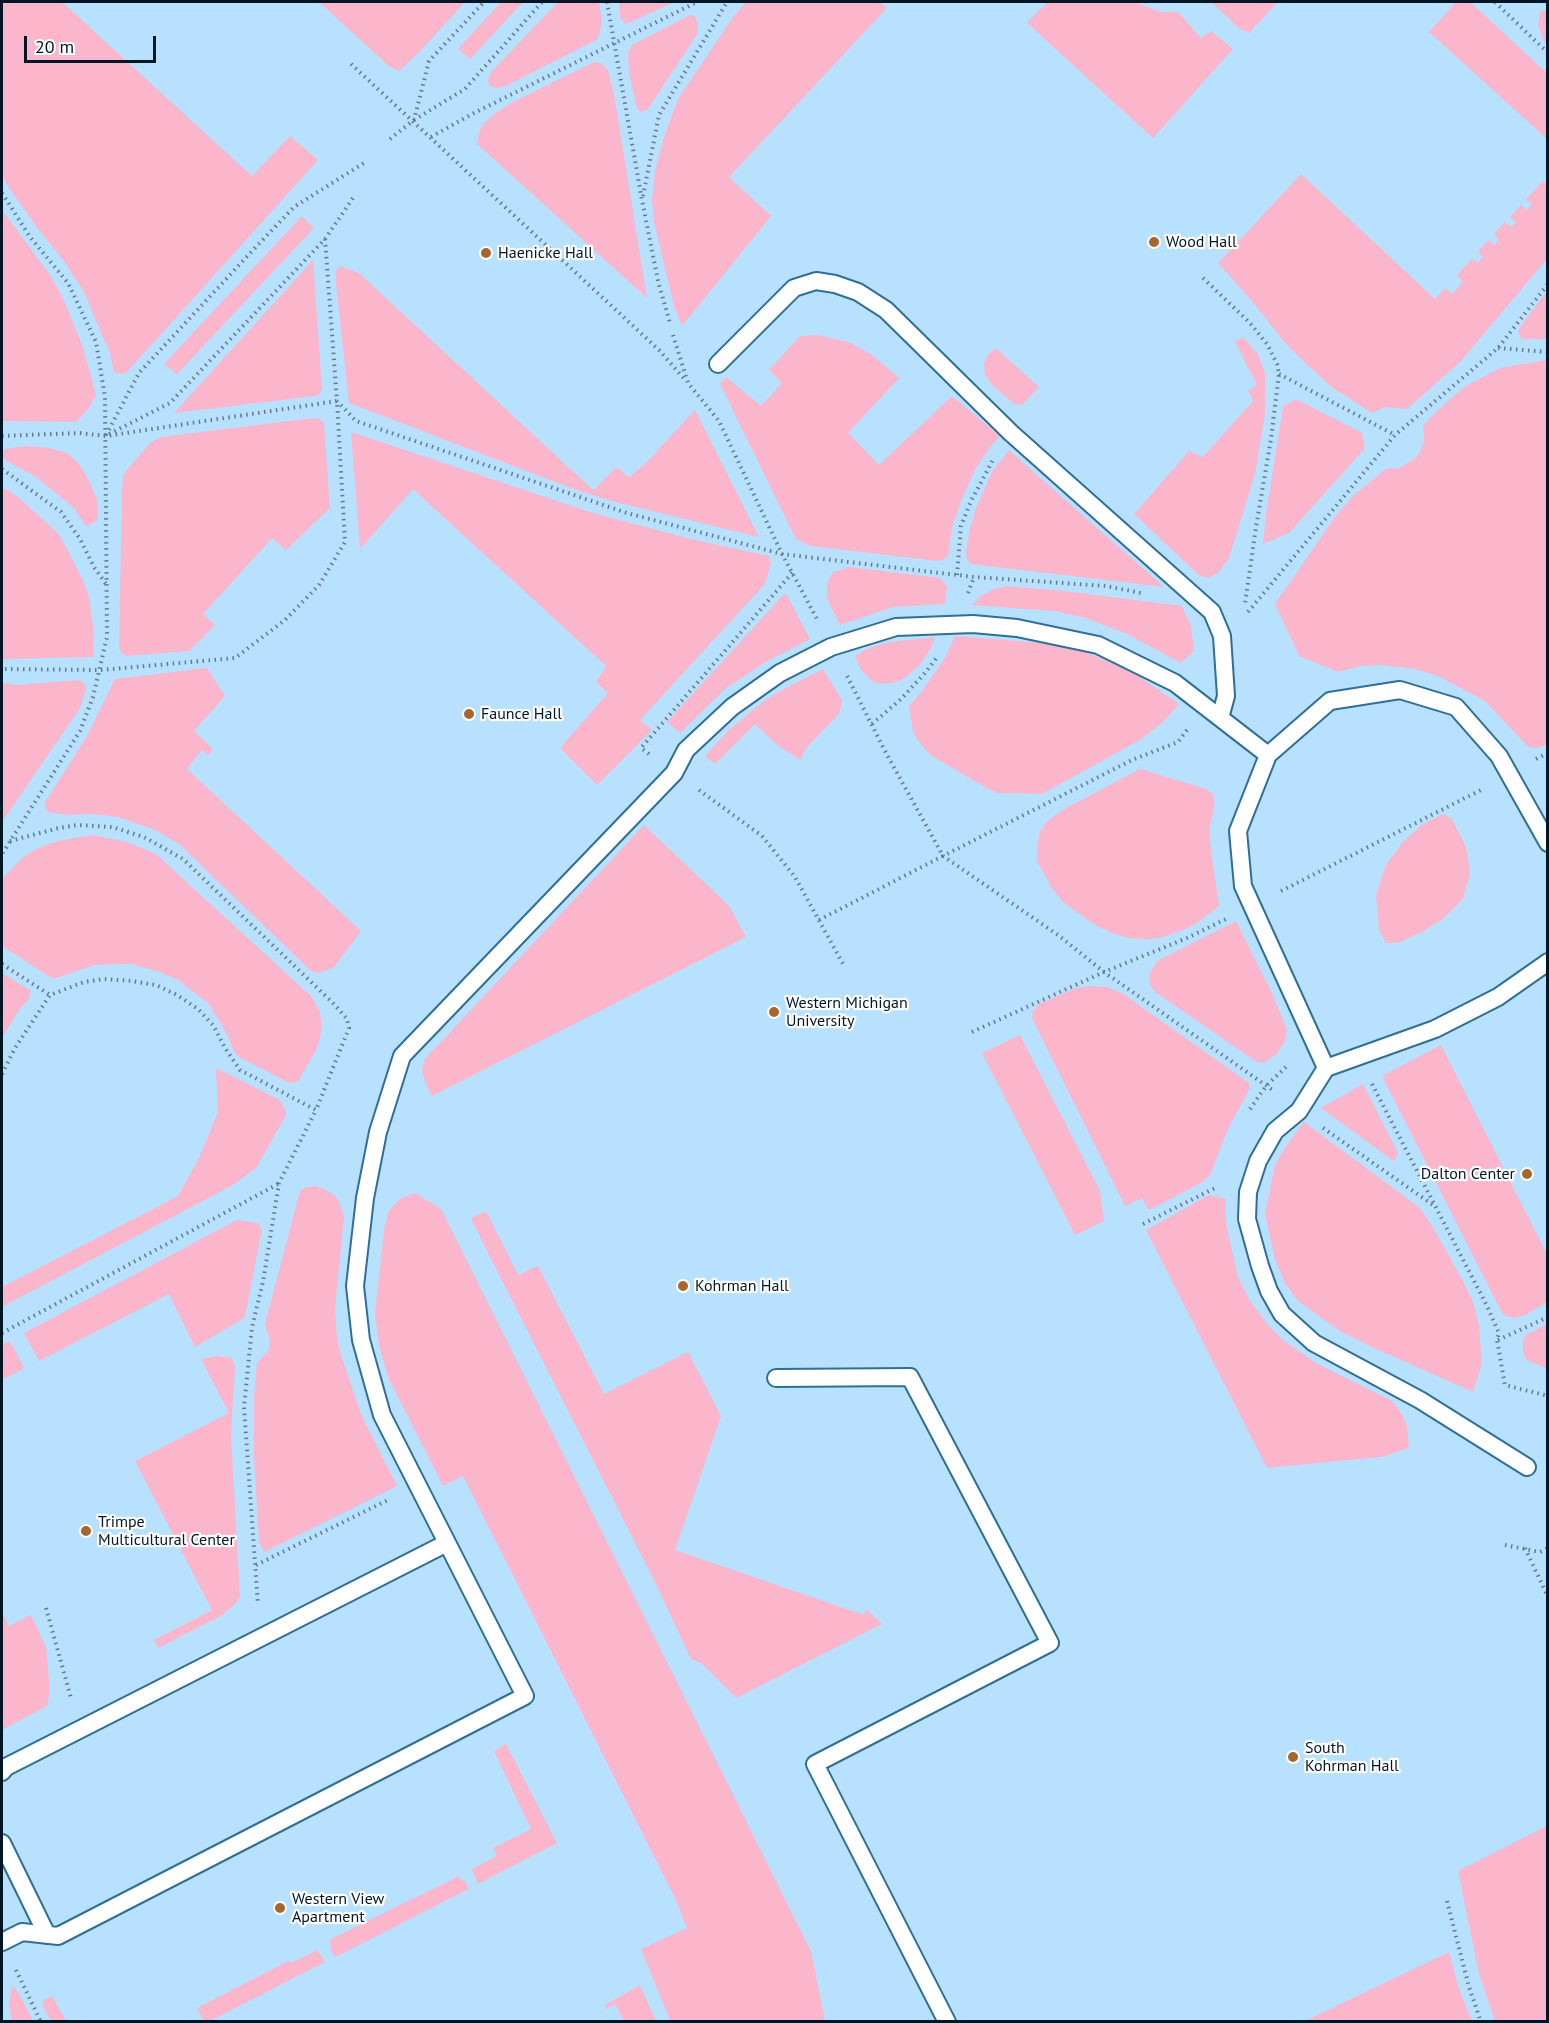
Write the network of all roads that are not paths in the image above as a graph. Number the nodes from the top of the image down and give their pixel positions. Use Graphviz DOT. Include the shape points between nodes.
graph roads {
  1 [pos="718,364"];
  2 [pos="1220,718"];
  3 [pos="1268,755"];
  4 [pos="1548,843"];
  5 [pos="1548,962"];
  6 [pos="1326,1068"];
  7 [pos="776,1378"];
  8 [pos="1527,1467"];
  9 [pos="447,1544"];
  10 [pos="2,1772"];
  11 [pos="2,1843"];
  12 [pos="47,1935"];
  13 [pos="2,1942"];
  14 [pos="947,2022"];
  1 -- 2 [label="lane" via="794,288 816,281 835,284 858,292 886,310 1011,433 1212,612 1222,636 1226,696"];
  2 -- 3 [label="lane"];
  2 -- 9 [label="lane" via="1175,683 1098,645 1017,628 973,624 896,627 831,647 780,673 732,707 686,750 674,772 402,1056 381,1123 365,1198 355,1286 361,1340 382,1415"];
  3 -- 4 [label="lane" via="1330,701 1400,690 1456,707 1499,756"];
  3 -- 6 [label="lane" via="1238,831 1243,886"];
  5 -- 6 [label="lane" via="1498,996 1435,1029"];
  6 -- 8 [label="lane" via="1299,1111 1275,1131 1258,1161 1248,1192 1247,1219 1269,1291 1282,1314 1314,1343 1419,1400"];
  7 -- 14 [label="lane" via="910,1377 1050,1643 815,1764"];
  9 -- 10 [label="lane"];
  9 -- 12 [label="lane" via="525,1696 58,1936"];
  11 -- 12 [label="lane"];
  12 -- 13 [label="lane" via="22,1932"];
}
